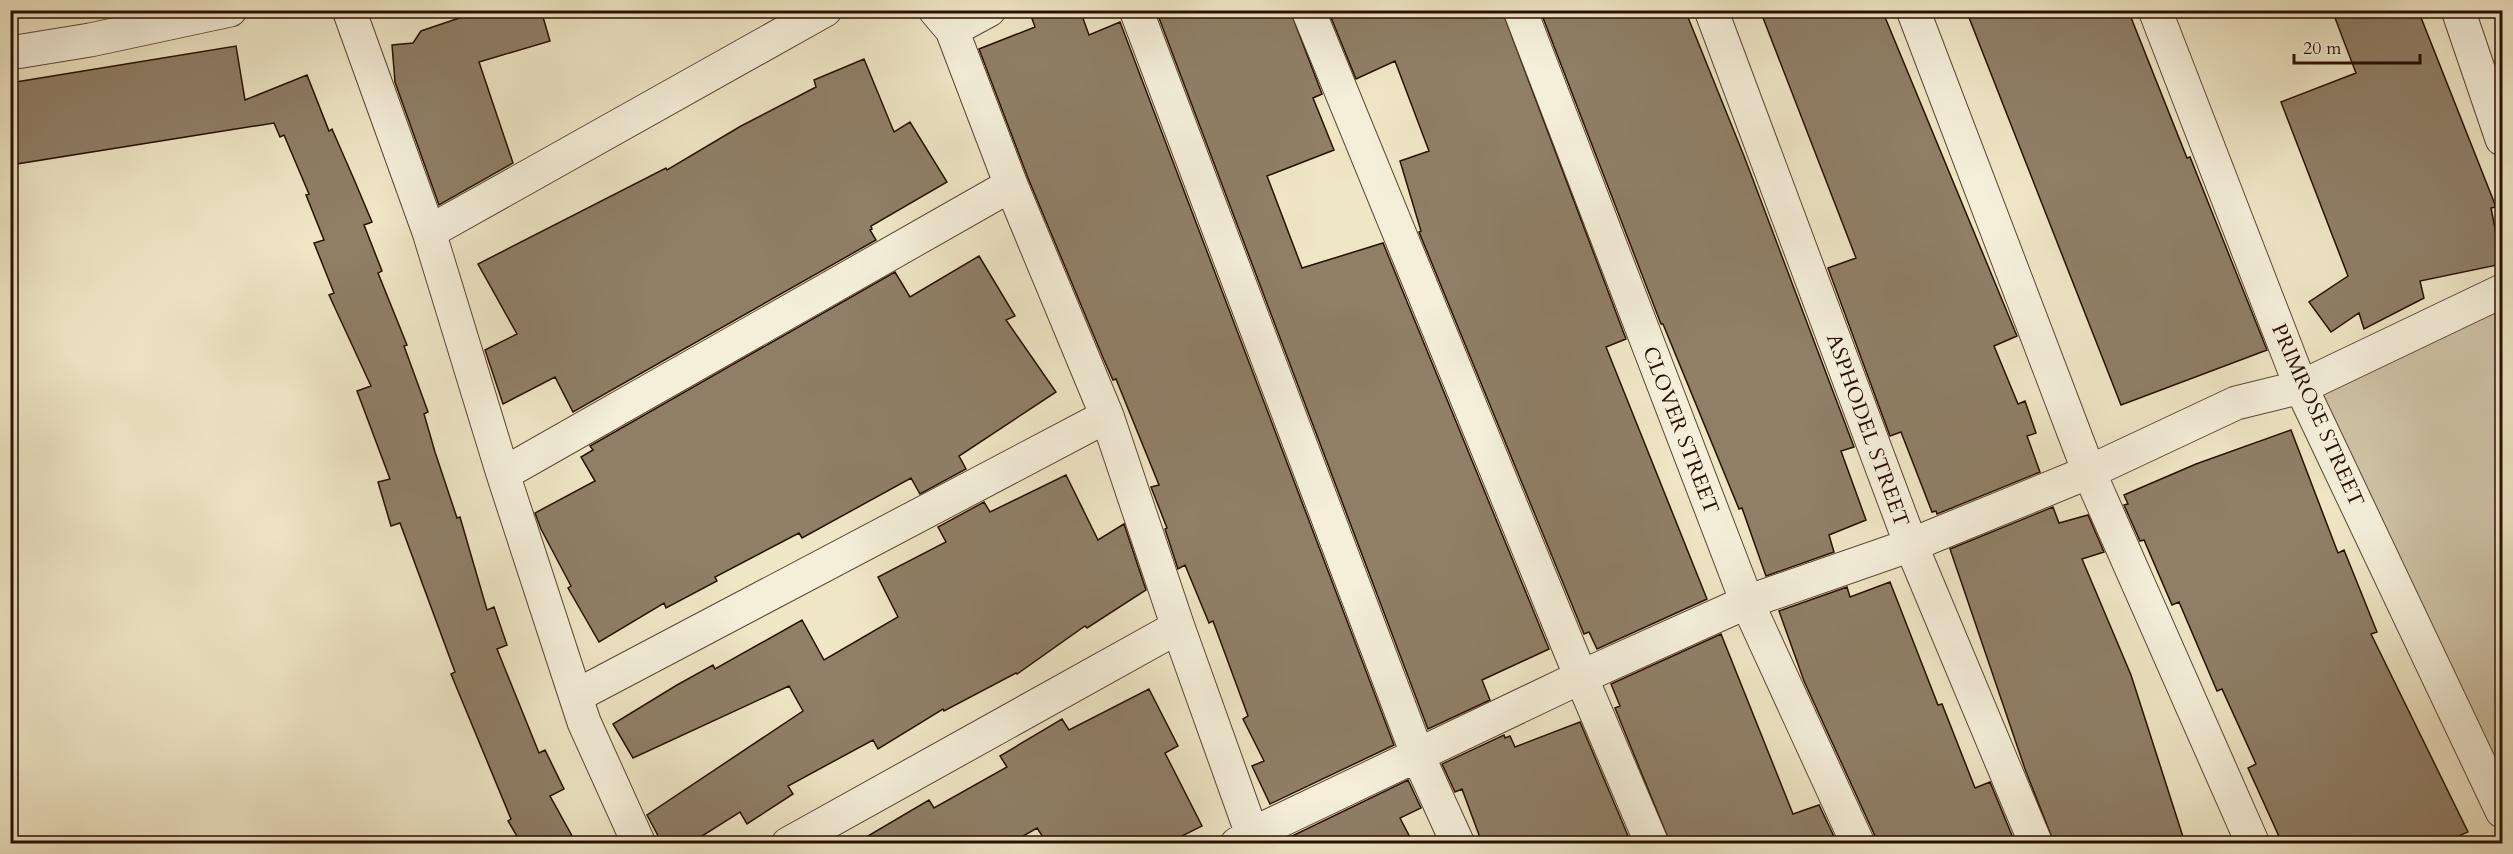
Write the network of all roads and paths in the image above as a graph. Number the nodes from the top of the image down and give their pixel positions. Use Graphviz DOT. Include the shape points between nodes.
graph roads {
  1 [pos="230,10"];
  2 [pos="349,10"];
  3 [pos="825,10"];
  4 [pos="989,10"];
  5 [pos="1136,10"];
  6 [pos="1308,10"];
  7 [pos="1520,10"];
  8 [pos="1712,10"];
  9 [pos="1913,10"];
  10 [pos="2155,10"];
  11 [pos="2458,10"];
  12 [pos="943,20"];
  13 [pos="90,25"];
  14 [pos="10,53"];
  15 [pos="2502,138"];
  16 [pos="1011,185"];
  17 [pos="429,232"];
  18 [pos="2502,291"];
  19 [pos="2301,387"];
  20 [pos="1107,416"];
  21 [pos="2089,472"];
  22 [pos="503,474"];
  23 [pos="1911,545"];
  24 [pos="1747,602"];
  25 [pos="1178,627"];
  26 [pos="1581,677"];
  27 [pos="576,696"];
  28 [pos="1418,756"];
  29 [pos="2502,811"];
  30 [pos="1244,839"];
  31 [pos="639,843"];
  32 [pos="788,843"];
  33 [pos="1458,843"];
  34 [pos="1652,843"];
  35 [pos="1858,843"];
  36 [pos="2037,843"];
  37 [pos="2253,843"];
  1 -- 13 [label="street"];
  2 -- 17 [label="street"];
  3 -- 17 [label="street"];
  4 -- 12 [label="street"];
  5 -- 28 [label="street"];
  6 -- 26 [label="street"];
  7 -- 24 [label="street, CLOVER STREET"];
  8 -- 23 [label="street, ASPHODEL STREET"];
  9 -- 21 [label="street"];
  10 -- 19 [label="street, PRIMROSE STREET"];
  11 -- 15 [label="street"];
  12 -- 16 [label="street"];
  13 -- 14 [label="street"];
  16 -- 20 [label="street"];
  16 -- 22 [label="street"];
  17 -- 22 [label="street"];
  18 -- 19 [label="street"];
  19 -- 21 [label="street" via="2236,403"];
  19 -- 29 [label="street, PRIMROSE STREET"];
  20 -- 25 [label="street"];
  20 -- 27 [label="street"];
  21 -- 23 [label="street"];
  21 -- 37 [label="street"];
  22 -- 27 [label="street"];
  23 -- 24 [label="street"];
  23 -- 36 [label="street, ASPHODEL STREET"];
  24 -- 26 [label="street"];
  24 -- 35 [label="street, CLOVER STREET"];
  25 -- 30 [label="street"];
  25 -- 32 [label="street"];
  26 -- 28 [label="street"];
  26 -- 34 [label="street"];
  27 -- 31 [label="street"];
  28 -- 30 [label="street"];
  28 -- 33 [label="street"];
}
